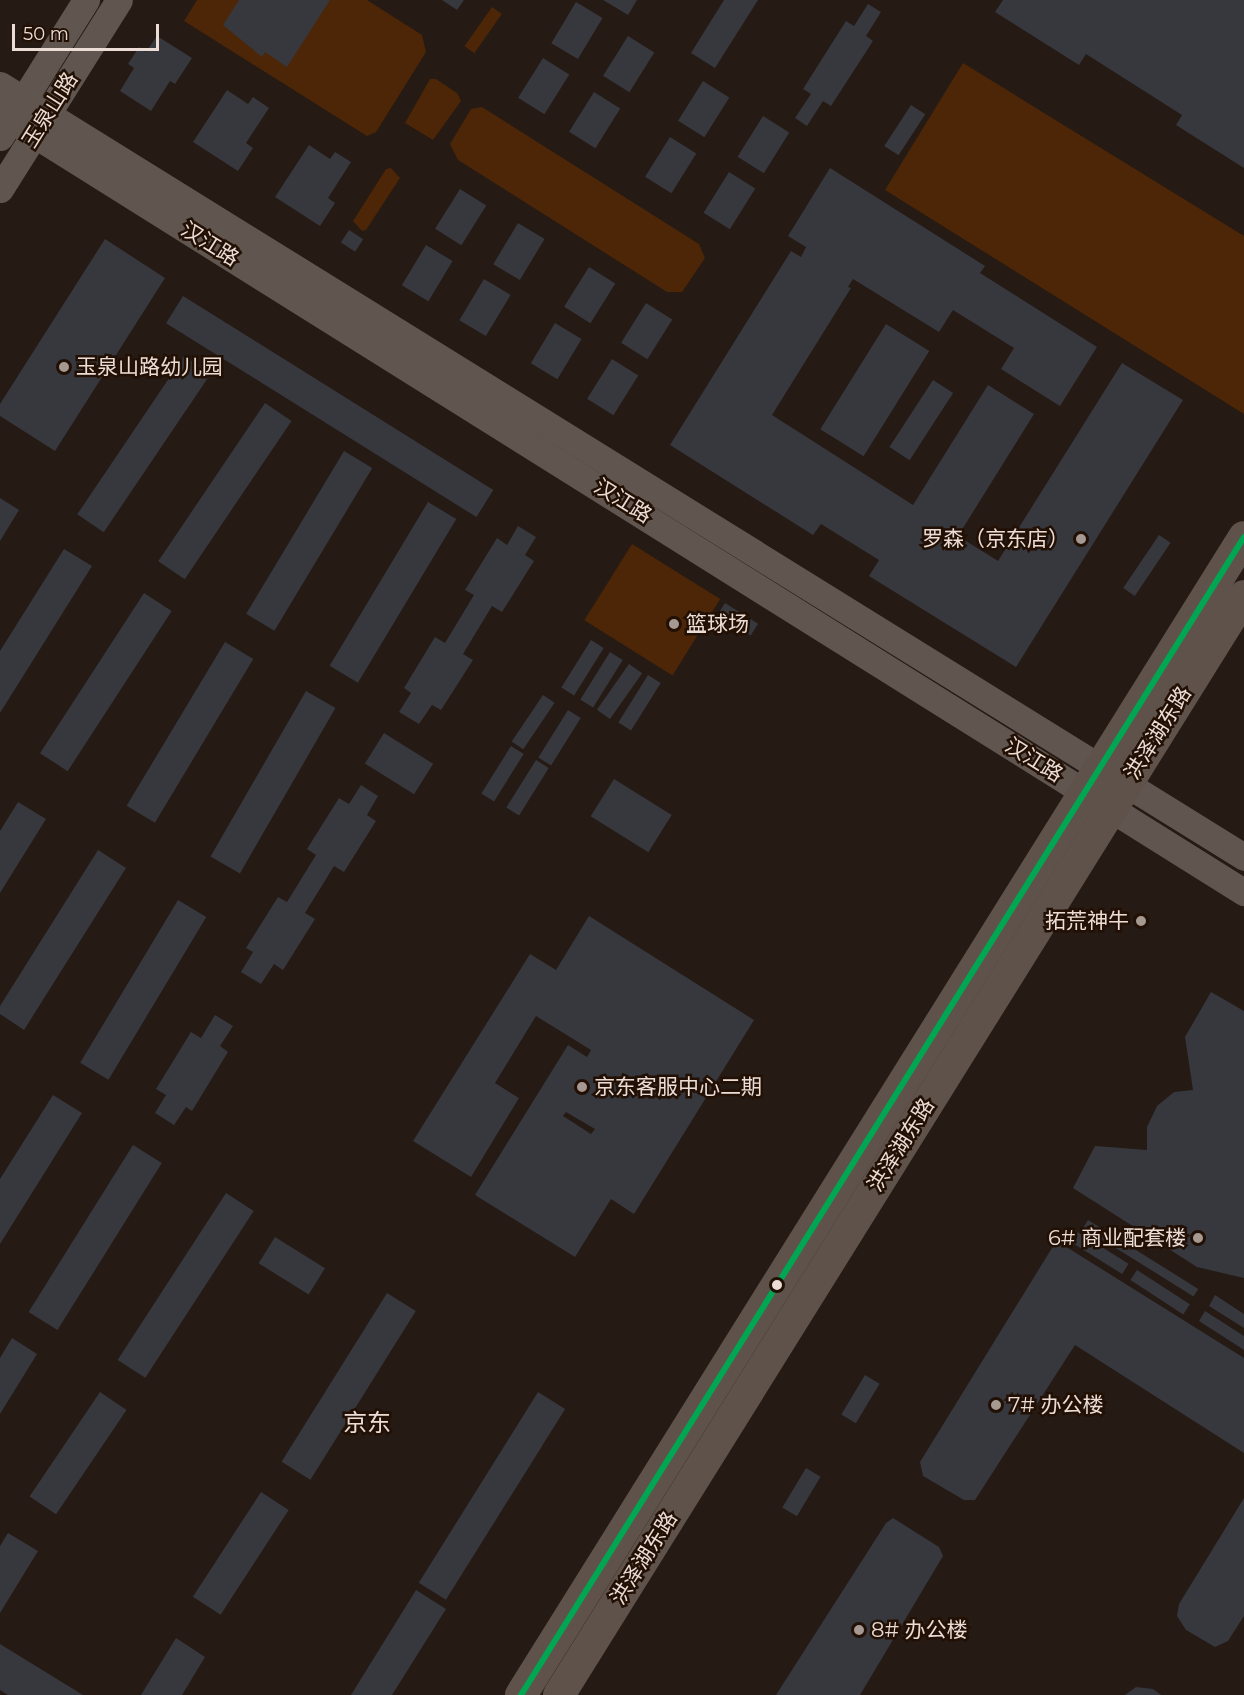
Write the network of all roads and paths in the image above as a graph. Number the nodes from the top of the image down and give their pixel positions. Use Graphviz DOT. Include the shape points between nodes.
graph roads {
  1 [pos="86,0"];
  2 [pos="119,0"];
  3 [pos="0,85"];
  4 [pos="9,117"];
  5 [pos="41,124"];
  6 [pos="0,189"];
  7 [pos="1244,537"];
  8 [pos="1244,596"];
  9 [pos="1106,787"];
  10 [pos="1244,857"];
  11 [pos="1244,892"];
  12 [pos="521,1695"];
  13 [pos="559,1695"];
  1 -- 4 [label="street, 玉泉山路"];
  2 -- 5 [label="street, 玉泉山路"];
  3 -- 4 [label="street, 汉江路"];
  4 -- 5 [label="street, 汉江路"];
  5 -- 6 [label="street, 玉泉山路"];
  5 -- 9 [label="street, 汉江路" via="303,276"];
  7 -- 9 [label="main road, 洪泽湖东路"];
  8 -- 9 [label="main road, 洪泽湖东路"];
  9 -- 10 [label="street, 汉江路"];
  9 -- 11 [label="street, 汉江路"];
  9 -- 12 [label="main road, 洪泽湖东路"];
  9 -- 13 [label="main road, 洪泽湖东路"];
}
